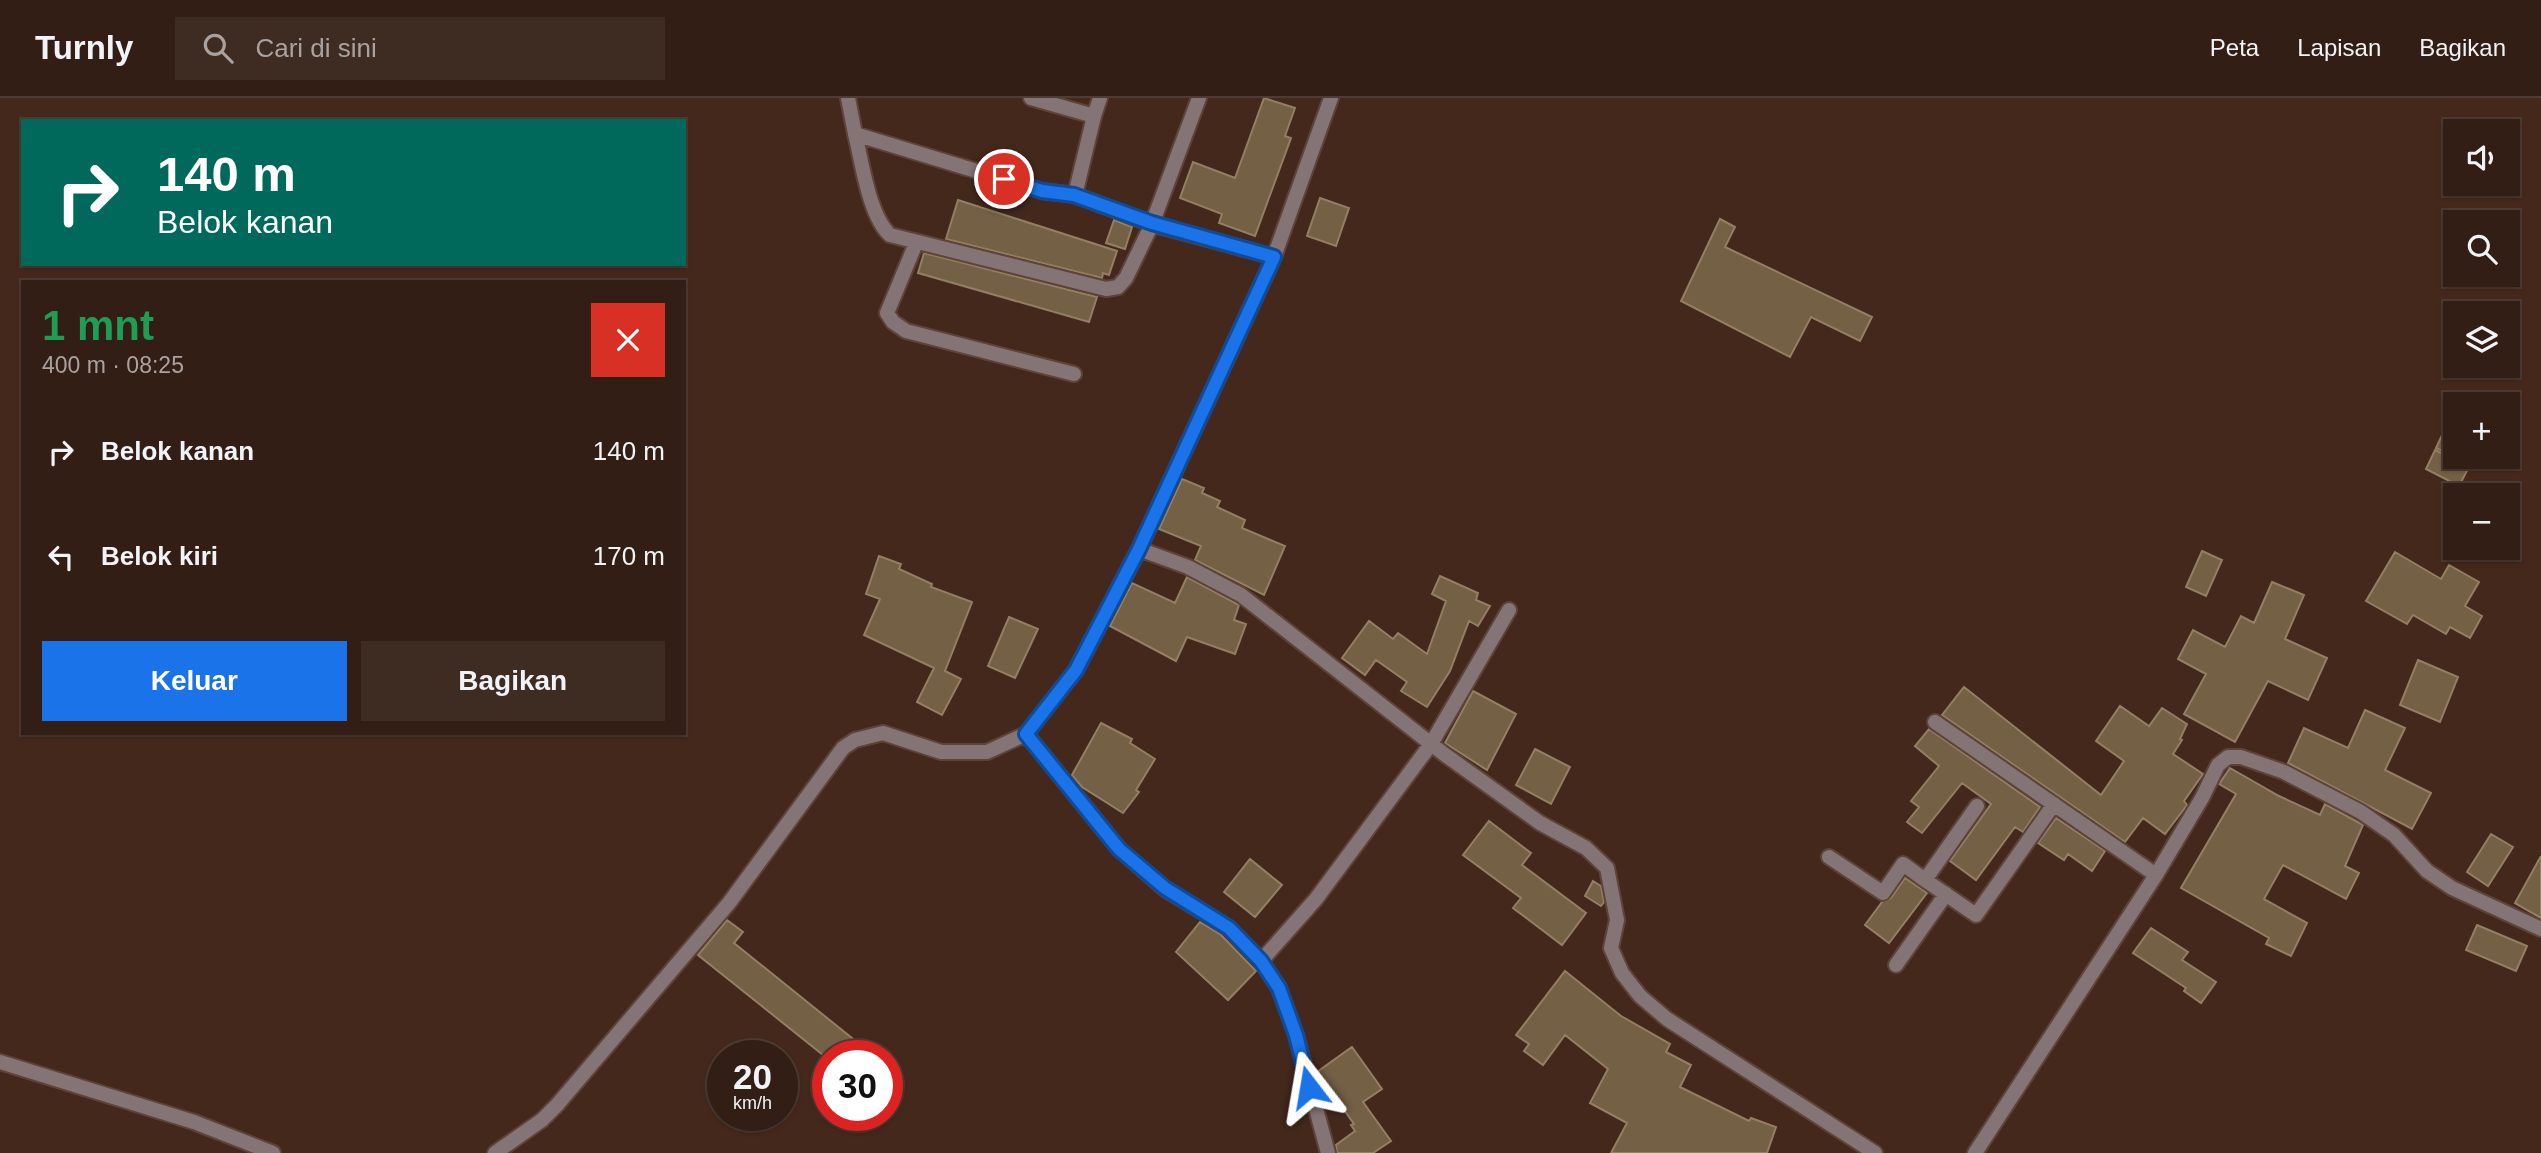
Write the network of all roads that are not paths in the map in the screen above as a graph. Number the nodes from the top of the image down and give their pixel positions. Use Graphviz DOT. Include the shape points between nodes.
graph roads {
  1 [pos="848,98"];
  2 [pos="1031,98"];
  3 [pos="1100,98"];
  4 [pos="1199,98"];
  5 [pos="1331,98"];
  6 [pos="1094,116"];
  7 [pos="855,134"];
  8 [pos="1074,195"];
  9 [pos="1152,223"];
  10 [pos="916,243"];
  11 [pos="1274,257"];
  12 [pos="1074,374"];
  13 [pos="1139,549"];
  14 [pos="1509,610"];
  15 [pos="1935,722"];
  16 [pos="1026,734"];
  17 [pos="1431,744"];
  18 [pos="2054,804"];
  19 [pos="1977,806"];
  20 [pos="1829,857"];
  21 [pos="2156,875"];
  22 [pos="1925,880"];
  23 [pos="1946,894"];
  24 [pos="2541,929"];
  25 [pos="1261,961"];
  26 [pos="1896,965"];
  27 [pos="0,1062"];
  28 [pos="273,1153"];
  29 [pos="495,1153"];
  30 [pos="1328,1153"];
  31 [pos="1875,1153"];
  32 [pos="1975,1153"];
  1 -- 7 [label="street"];
  2 -- 6 [label="street"];
  3 -- 6 [label="street"];
  4 -- 9 [label="street"];
  5 -- 11 [label="street"];
  6 -- 8 [label="street"];
  7 -- 8 [label="street" via="1042,191"];
  7 -- 10 [label="street" via="881,226"];
  8 -- 9 [label="street"];
  9 -- 10 [label="street" via="1126,278 1118,287 1106,289"];
  9 -- 11 [label="street"];
  10 -- 12 [label="street" via="890,300 887,313 893,322 906,331"];
  11 -- 13 [label="street"];
  13 -- 16 [label="street" via="1076,670"];
  13 -- 17 [label="street" via="1188,567 1241,595"];
  14 -- 17 [label="street"];
  15 -- 18 [label="street"];
  16 -- 25 [label="street" via="1119,849 1165,888 1229,928"];
  16 -- 29 [label="street" via="987,752 941,752 883,733 843,748 729,903 557,1105"];
  17 -- 25 [label="street" via="1316,899"];
  17 -- 31 [label="street" via="1540,823 1586,848 1607,869 1617,920 1611,948 1622,973 1640,996 1667,1019"];
  18 -- 21 [label="street"];
  18 -- 23 [label="street" via="1976,915"];
  19 -- 22 [label="street"];
  20 -- 22 [label="street" via="1883,893 1903,864"];
  21 -- 24 [label="street" via="2218,765 2234,756 2284,772 2361,812 2394,835 2427,871 2452,888"];
  21 -- 32 [label="street"];
  22 -- 23 [label="street"];
  23 -- 26 [label="street"];
  25 -- 30 [label="street" via="1279,988 1296,1035"];
  27 -- 28 [label="street" via="194,1122"];
}
